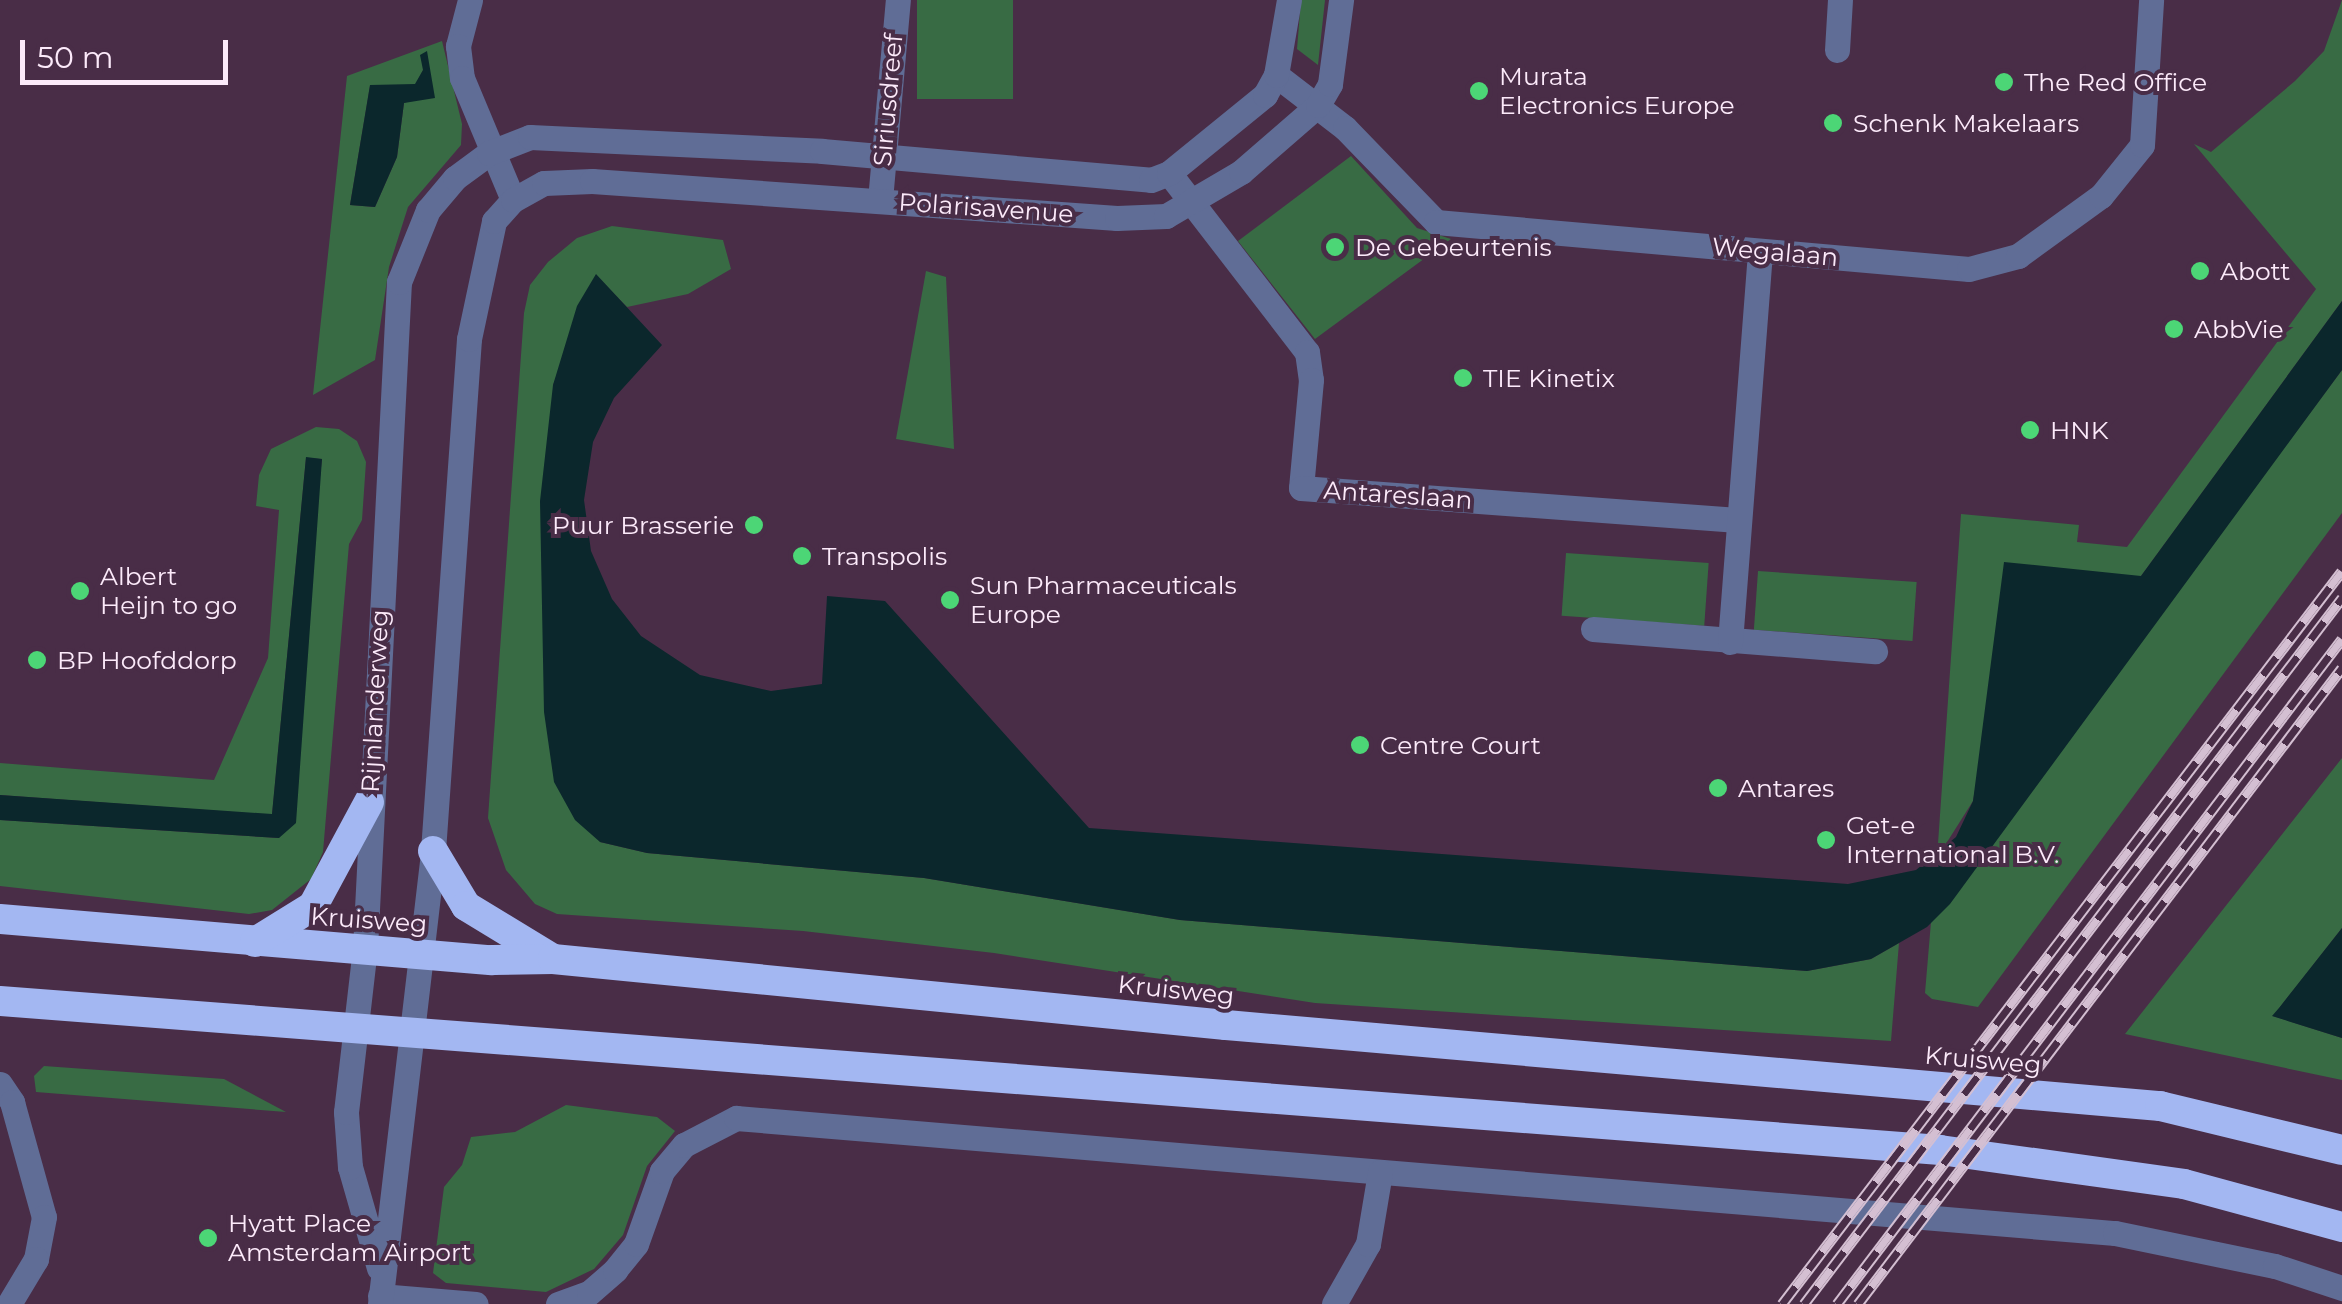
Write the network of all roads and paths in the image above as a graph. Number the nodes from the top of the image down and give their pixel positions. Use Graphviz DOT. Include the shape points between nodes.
graph roads {
  1 [pos="470,0"];
  2 [pos="898,0"];
  3 [pos="1288,0"];
  4 [pos="1342,0"];
  5 [pos="1840,0"];
  6 [pos="2151,0"];
  7 [pos="1837,50"];
  8 [pos="1276,75"];
  9 [pos="1318,104"];
  10 [pos="489,152"];
  11 [pos="882,156"];
  12 [pos="1170,173"];
  13 [pos="513,200"];
  14 [pos="880,200"];
  15 [pos="1190,207"];
  16 [pos="1760,250"];
  17 [pos="1738,520"];
  18 [pos="1593,628"];
  19 [pos="1730,642"];
  20 [pos="1875,651"];
  21 [pos="369,802"];
  22 [pos="433,851"];
  23 [pos="0,919"];
  24 [pos="255,942"];
  25 [pos="365,948"];
  26 [pos="422,953"];
  27 [pos="553,959"];
  28 [pos="0,1001"];
  29 [pos="356,1027"];
  30 [pos="413,1031"];
  31 [pos="0,1084"];
  32 [pos="2342,1150"];
  33 [pos="1380,1172"];
  34 [pos="2342,1227"];
  35 [pos="2342,1288"];
  36 [pos="381,1292"];
  37 [pos="9,1304"];
  38 [pos="476,1304"];
  39 [pos="558,1304"];
  40 [pos="1334,1304"];
  1 -- 10 [label="street" via="458,46"];
  2 -- 11 [label="street, Siriusdreef"];
  3 -- 8 [label="street"];
  4 -- 9 [label="street" via="1330,84"];
  5 -- 7 [label="street"];
  6 -- 16 [label="street, Wegalaan" via="2142,145 2101,196 2018,256 1969,269"];
  8 -- 9 [label="street, Wegalaan"];
  8 -- 12 [label="street" via="1264,95"];
  9 -- 15 [label="street"];
  9 -- 16 [label="street, Wegalaan" via="1436,222"];
  10 -- 11 [label="street, Polarisavenue" via="530,136"];
  10 -- 13 [label="street"];
  10 -- 21 [label="street, Rijnlanderweg" via="428,210 399,282"];
  11 -- 12 [label="street, Polarisavenue" via="1151,180"];
  11 -- 14 [label="street, Siriusdreef"];
  12 -- 15 [label="street, Antareslaan"];
  13 -- 14 [label="street, Polarisavenue" via="544,183 592,181"];
  13 -- 22 [label="street" via="483,248 468,339"];
  14 -- 15 [label="street, Polarisavenue" via="1117,218"];
  15 -- 17 [label="street, Antareslaan" via="1306,352 1311,380 1301,488"];
  16 -- 17 [label="street"];
  17 -- 19 [label="street"];
  18 -- 19 [label="street"];
  19 -- 20 [label="street"];
  21 -- 24 [label="highway" via="313,906"];
  21 -- 25 [label="street, Rijnlanderweg"];
  22 -- 26 [label="street"];
  22 -- 27 [label="highway" via="466,906"];
  23 -- 24 [label="highway, Kruisweg"];
  24 -- 25 [label="highway, Kruisweg"];
  25 -- 26 [label="highway, Kruisweg"];
  25 -- 29 [label="street, Rijnlanderweg"];
  26 -- 27 [label="highway, Kruisweg"];
  26 -- 30 [label="street"];
  27 -- 32 [label="highway, Kruisweg" via="1206,1024 2160,1106"];
  28 -- 29 [label="highway"];
  29 -- 30 [label="highway"];
  29 -- 36 [label="street, Rijnlanderweg" via="346,1112 350,1167"];
  30 -- 34 [label="highway" via="1288,1105 1940,1150 2184,1184"];
  30 -- 36 [label="street"];
  31 -- 37 [label="street" via="12,1102 44,1217 36,1259"];
  33 -- 35 [label="street" via="2115,1233 2275,1266"];
  33 -- 39 [label="street" via="736,1118 684,1145 662,1171 636,1244 616,1270 588,1293"];
  33 -- 40 [label="street" via="1368,1244"];
  36 -- 38 [label="street"];
}
